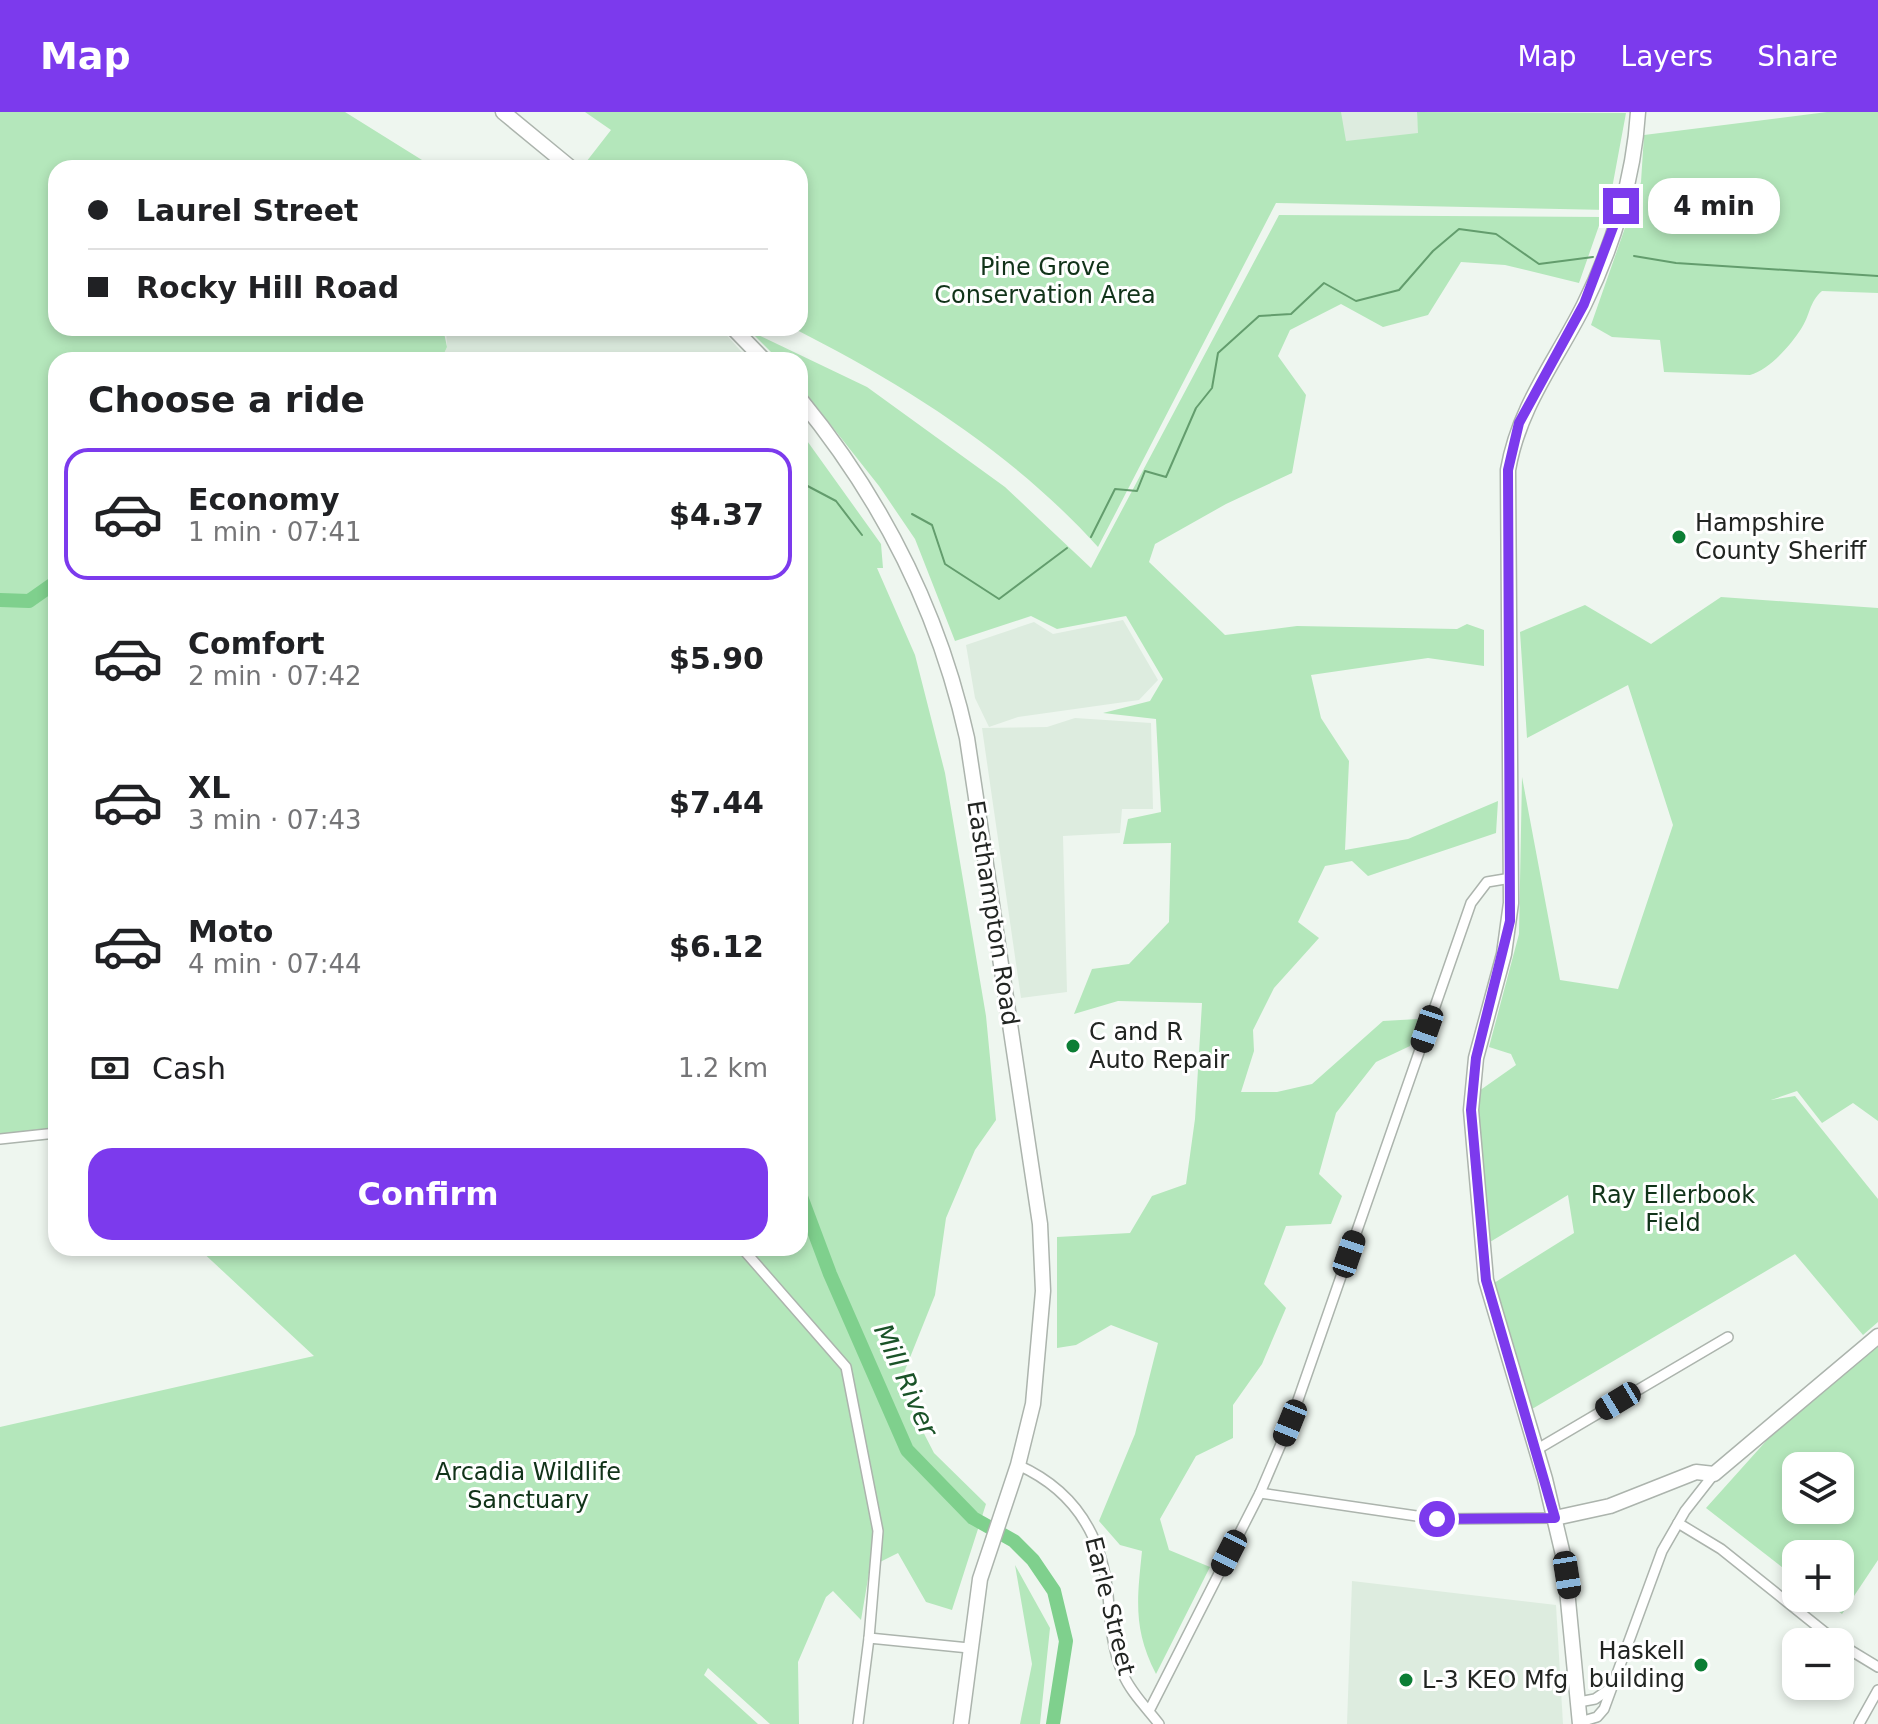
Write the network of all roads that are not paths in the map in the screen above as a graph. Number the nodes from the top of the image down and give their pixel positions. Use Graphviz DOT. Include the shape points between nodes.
graph roads {
  1 [pos="503,112"];
  2 [pos="1638,112"];
  3 [pos="561,160"];
  4 [pos="741,336"];
  5 [pos="756,352"];
  6 [pos="808,410"];
  7 [pos="1511,878"];
  8 [pos="48,1134"];
  9 [pos="0,1139"];
  10 [pos="749,1256"];
  11 [pos="1878,1336"];
  12 [pos="1728,1337"];
  13 [pos="1536,1450"];
  14 [pos="1018,1465"];
  15 [pos="1714,1474"];
  16 [pos="1260,1493"];
  17 [pos="1555,1518"];
  18 [pos="1678,1523"];
  19 [pos="1819,1628"];
  20 [pos="869,1638"];
  21 [pos="969,1648"];
  22 [pos="1854,1653"];
  23 [pos="1878,1667"];
  24 [pos="1608,1690"];
  25 [pos="1878,1690"];
  26 [pos="1579,1702"];
  27 [pos="1149,1711"];
  28 [pos="1580,1723"];
  29 [pos="858,1724"];
  30 [pos="961,1724"];
  31 [pos="1159,1724"];
  32 [pos="1859,1724"];
  1 -- 3 [label="main road"];
  2 -- 7 [label="main road" via="1626,187 1605,254 1584,304 1524,411 1508,470"];
  4 -- 5 [label="main road"];
  6 -- 14 [label="main road, Easthampton Road" via="856,474 900,549 938,636 967,738 1040,1224 1039,1360"];
  7 -- 13 [label="main road" via="1509,932 1476,1058 1471,1110 1486,1280"];
  7 -- 16 [label="street" via="1487,882 1471,903 1312,1361"];
  8 -- 9 [label="street"];
  10 -- 20 [label="street" via="846,1367 878,1531"];
  11 -- 15 [label="main road"];
  12 -- 13 [label="street"];
  13 -- 17 [label="main road"];
  14 -- 21 [label="main road, Easthampton Road" via="987,1554"];
  14 -- 27 [label="street, Earle Street" via="1057,1488 1089,1525 1104,1570 1117,1660 1131,1690"];
  15 -- 17 [label="main road" via="1696,1472 1610,1506"];
  15 -- 18 [label="street"];
  16 -- 17 [label="street" via="1437,1519"];
  16 -- 27 [label="street"];
  17 -- 26 [label="main road" via="1569,1592"];
  18 -- 19 [label="street" via="1721,1549"];
  18 -- 24 [label="street"];
  20 -- 21 [label="street"];
  20 -- 29 [label="street"];
  21 -- 30 [label="main road, Easthampton Road"];
  22 -- 23 [label="street"];
  24 -- 26 [label="street"];
  24 -- 28 [label="street" via="1604,1709"];
  25 -- 32 [label="street"];
  26 -- 28 [label="main road"];
  27 -- 31 [label="street, Earle Street"];
}
